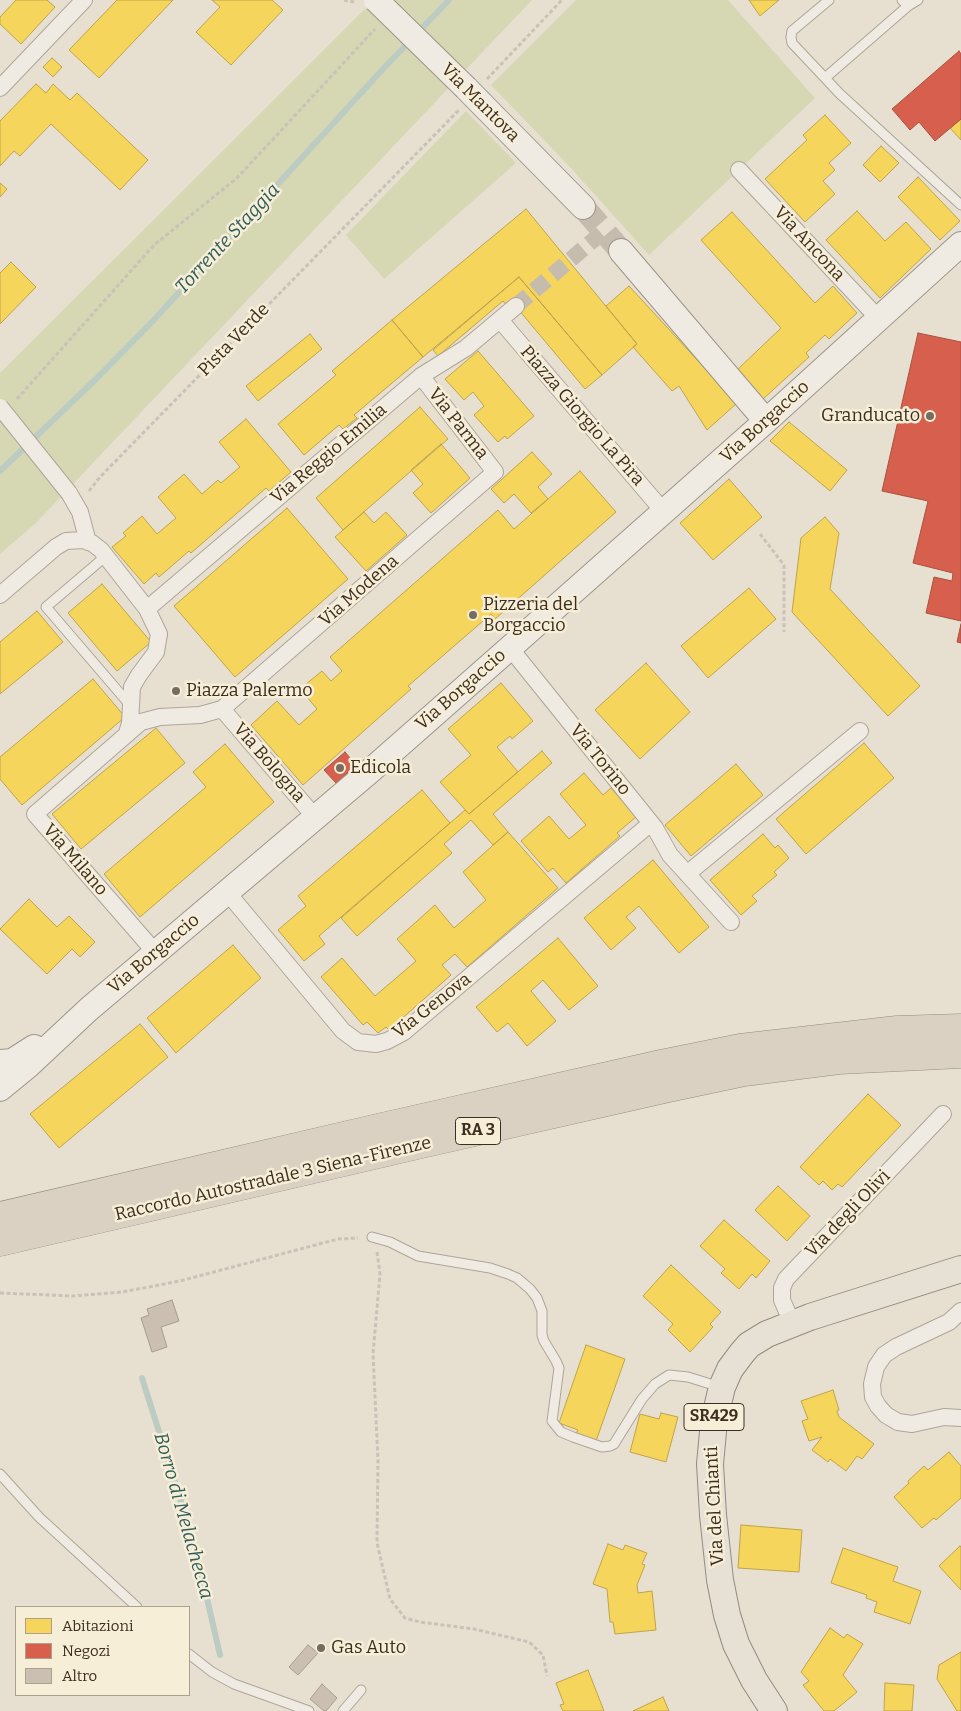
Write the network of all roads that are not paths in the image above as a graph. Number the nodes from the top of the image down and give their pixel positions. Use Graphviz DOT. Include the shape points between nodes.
graph roads {
  1 [pos="84,0"];
  2 [pos="376,0"];
  3 [pos="828,0"];
  4 [pos="918,0"];
  5 [pos="905,3"];
  6 [pos="825,78"];
  7 [pos="0,88"];
  8 [pos="738,170"];
  9 [pos="961,205"];
  10 [pos="583,207"];
  11 [pos="961,244"];
  12 [pos="621,251"];
  13 [pos="516,306"];
  14 [pos="879,319"];
  15 [pos="500,320"];
  16 [pos="421,376"];
  17 [pos="6,405"];
  18 [pos="766,421"];
  19 [pos="495,472"];
  20 [pos="664,512"];
  21 [pos="88,542"];
  22 [pos="106,556"];
  23 [pos="0,595"];
  24 [pos="147,609"];
  25 [pos="510,648"];
  26 [pos="130,706"];
  27 [pos="222,710"];
  28 [pos="860,731"];
  29 [pos="127,733"];
  30 [pos="315,817"];
  31 [pos="651,823"];
  32 [pos="687,874"];
  33 [pos="227,892"];
  34 [pos="731,922"];
  35 [pos="155,952"];
  36 [pos="89,1009"];
  37 [pos="961,1028"];
  38 [pos="961,1054"];
  39 [pos="0,1062"];
  40 [pos="0,1089"];
  41 [pos="944,1114"];
  42 [pos="0,1216"];
  43 [pos="372,1237"];
  44 [pos="0,1242"];
  45 [pos="961,1269"];
  46 [pos="961,1311"];
  47 [pos="792,1323"];
  48 [pos="722,1387"];
  49 [pos="961,1418"];
  50 [pos="0,1474"];
  51 [pos="136,1606"];
  52 [pos="190,1655"];
  53 [pos="361,1690"];
  54 [pos="308,1711"];
  55 [pos="343,1711"];
  56 [pos="774,1711"];
  1 -- 7 [label="street"];
  2 -- 10 [label="main road, Via Mantova, bridge"];
  3 -- 6 [label="lane" via="792,31 791,37 792,43"];
  4 -- 5 [label="lane"];
  5 -- 6 [label="lane"];
  6 -- 9 [label="lane"];
  8 -- 14 [label="street, Via Ancona"];
  11 -- 14 [label="main road, Via Borgaccio"];
  12 -- 18 [label="main road"];
  13 -- 15 [label="street, Via Reggio Emilia"];
  14 -- 18 [label="main road, Via Borgaccio"];
  15 -- 16 [label="street, Via Reggio Emilia" via="458,353"];
  15 -- 20 [label="street, Piazza Giorgio La Pira"];
  16 -- 19 [label="street, Via Parma"];
  16 -- 24 [label="street, Via Reggio Emilia"];
  17 -- 21 [label="street, bridge" via="73,500"];
  18 -- 20 [label="main road, Via Borgaccio"];
  19 -- 27 [label="street, Via Modena"];
  20 -- 25 [label="main road, Via Borgaccio"];
  21 -- 22 [label="street"];
  21 -- 23 [label="street" via="71,540 61,544"];
  22 -- 24 [label="street"];
  22 -- 26 [label="lane" via="46,607"];
  24 -- 26 [label="street" via="159,634 158,645 154,657 134,682"];
  25 -- 30 [label="main road, Via Borgaccio"];
  25 -- 31 [label="street, Via Torino"];
  26 -- 29 [label="street"];
  27 -- 29 [label="street" via="154,718 141,722"];
  27 -- 30 [label="street, Via Bologna"];
  28 -- 32 [label="street"];
  29 -- 35 [label="street, Via Milano" via="35,814"];
  30 -- 33 [label="main road, Via Borgaccio"];
  31 -- 32 [label="street, Via Torino" via="670,855"];
  31 -- 33 [label="street, Via Genova" via="404,1032 387,1041 371,1044 358,1042 343,1031"];
  32 -- 34 [label="street, Via Torino"];
  33 -- 35 [label="main road, Via Borgaccio"];
  35 -- 36 [label="main road, Via Borgaccio"];
  36 -- 39 [label="main road" via="22,1055 9,1062"];
  36 -- 40 [label="main road, Via Borgaccio"];
  37 -- 42 [label="highway, Raccordo Autostradale 3 Siena-Firenze / RA 3" via="887,1031 740,1048"];
  38 -- 44 [label="highway, Raccordo Autostradale 3 Siena-Firenze / RA 3" via="839,1060 744,1072"];
  41 -- 47 [label="street, Via degli Olivi" via="786,1279 782,1296"];
  43 -- 48 [label="lane" via="418,1256 490,1268 517,1278 530,1289 542,1311 544,1341 559,1368 552,1421 561,1432 598,1446 610,1446 642,1399 669,1375"];
  45 -- 47 [label="main road, Via del Chianti / SR429"];
  46 -- 49 [label="street" via="949,1322 884,1355 876,1367 872,1384 878,1406 898,1422 912,1424 944,1417"];
  47 -- 48 [label="main road, Via del Chianti / SR429" via="749,1345 730,1369"];
  48 -- 56 [label="main road, Via del Chianti / SR429" via="714,1421 710,1464 720,1580 736,1644"];
  50 -- 51 [label="lane" via="39,1517"];
  52 -- 54 [label="lane" via="234,1684"];
  53 -- 55 [label="lane"];
}
